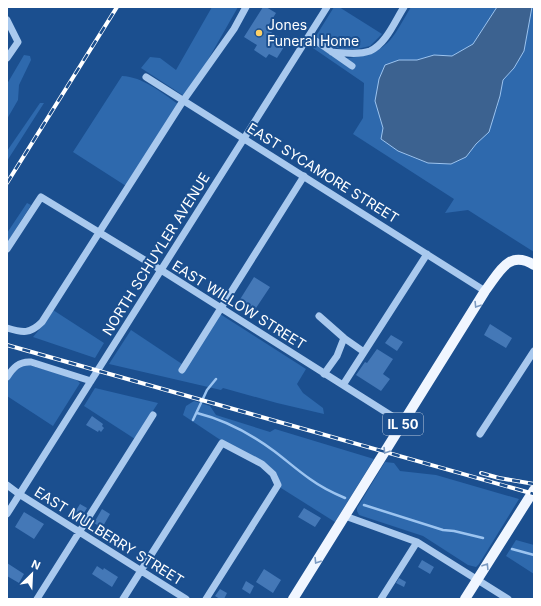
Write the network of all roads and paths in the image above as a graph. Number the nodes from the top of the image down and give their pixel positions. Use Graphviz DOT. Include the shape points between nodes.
graph roads {
  1 [pos="246,7"];
  2 [pos="327,7"];
  3 [pos="404,7"];
  4 [pos="7,20"];
  5 [pos="309,36"];
  6 [pos="332,52"];
  7 [pos="7,58"];
  8 [pos="352,66"];
  9 [pos="146,77"];
  10 [pos="183,101"];
  11 [pos="244,139"];
  12 [pos="304,176"];
  13 [pos="99,233"];
  14 [pos="7,249"];
  15 [pos="427,254"];
  16 [pos="534,265"];
  17 [pos="161,270"];
  18 [pos="486,291"];
  19 [pos="221,308"];
  20 [pos="319,316"];
  21 [pos="7,328"];
  22 [pos="344,338"];
  23 [pos="364,352"];
  24 [pos="534,352"];
  25 [pos="182,370"];
  26 [pos="324,374"];
  27 [pos="7,377"];
  28 [pos="91,381"];
  29 [pos="343,385"];
  30 [pos="153,415"];
  31 [pos="403,424"];
  32 [pos="480,434"];
  33 [pos="7,485"];
  34 [pos="534,490"];
  35 [pos="19,494"];
  36 [pos="7,514"];
  37 [pos="345,516"];
  38 [pos="79,532"];
  39 [pos="417,542"];
  40 [pos="141,571"];
  41 [pos="478,580"];
  42 [pos="37,599"];
  43 [pos="123,599"];
  44 [pos="186,599"];
  45 [pos="206,599"];
  46 [pos="292,599"];
  47 [pos="381,599"];
  48 [pos="465,599"];
  49 [pos="508,599"];
  1 -- 10 [label="street" via="234,30"];
  2 -- 5 [label="street, NORTH SCHUYLER AVENUE"];
  3 -- 6 [label="street" via="376,47 358,53"];
  4 -- 7 [label="street" via="18,42"];
  5 -- 6 [label="street"];
  5 -- 11 [label="street, NORTH SCHUYLER AVENUE"];
  6 -- 8 [label="street"];
  9 -- 10 [label="street, EAST SYCAMORE STREET"];
  10 -- 11 [label="street, EAST SYCAMORE STREET"];
  10 -- 13 [label="street"];
  11 -- 12 [label="street, EAST SYCAMORE STREET"];
  11 -- 17 [label="street, NORTH SCHUYLER AVENUE"];
  12 -- 15 [label="street, EAST SYCAMORE STREET"];
  12 -- 19 [label="street"];
  13 -- 14 [label="street, EAST WILLOW STREET" via="41,197"];
  13 -- 17 [label="street, EAST WILLOW STREET"];
  13 -- 21 [label="street" via="42,322 29,331 21,332"];
  15 -- 18 [label="street, EAST SYCAMORE STREET"];
  15 -- 23 [label="street"];
  16 -- 18 [label="main road, IL 50" via="521,259 512,260 504,266"];
  17 -- 19 [label="street, EAST WILLOW STREET"];
  17 -- 28 [label="street, NORTH SCHUYLER AVENUE"];
  18 -- 31 [label="main road, IL 50, one-way"];
  19 -- 25 [label="street"];
  19 -- 26 [label="street, EAST WILLOW STREET"];
  20 -- 22 [label="street"];
  22 -- 23 [label="street"];
  22 -- 26 [label="street" via="337,356"];
  23 -- 29 [label="street"];
  24 -- 32 [label="street"];
  26 -- 29 [label="street, EAST WILLOW STREET"];
  27 -- 28 [label="street" via="16,366 31,362"];
  28 -- 35 [label="street, NORTH SCHUYLER AVENUE"];
  29 -- 31 [label="street, EAST WILLOW STREET"];
  30 -- 38 [label="street"];
  31 -- 37 [label="main road, IL 50, one-way"];
  33 -- 35 [label="street, EAST MULBERRY STREET"];
  41 -- 34 [label="main road, one-way"];
  35 -- 36 [label="street, NORTH SCHUYLER AVENUE"];
  35 -- 38 [label="street, EAST MULBERRY STREET"];
  37 -- 39 [label="street"];
  37 -- 46 [label="main road, IL 50, one-way"];
  38 -- 40 [label="street, EAST MULBERRY STREET"];
  38 -- 42 [label="street"];
  39 -- 41 [label="street"];
  39 -- 47 [label="street"];
  40 -- 43 [label="street"];
  40 -- 44 [label="street, EAST MULBERRY STREET"];
  40 -- 45 [label="street" via="222,443 262,464 273,474 278,485"];
  41 -- 48 [label="main road"];
  41 -- 49 [label="street"];
}
